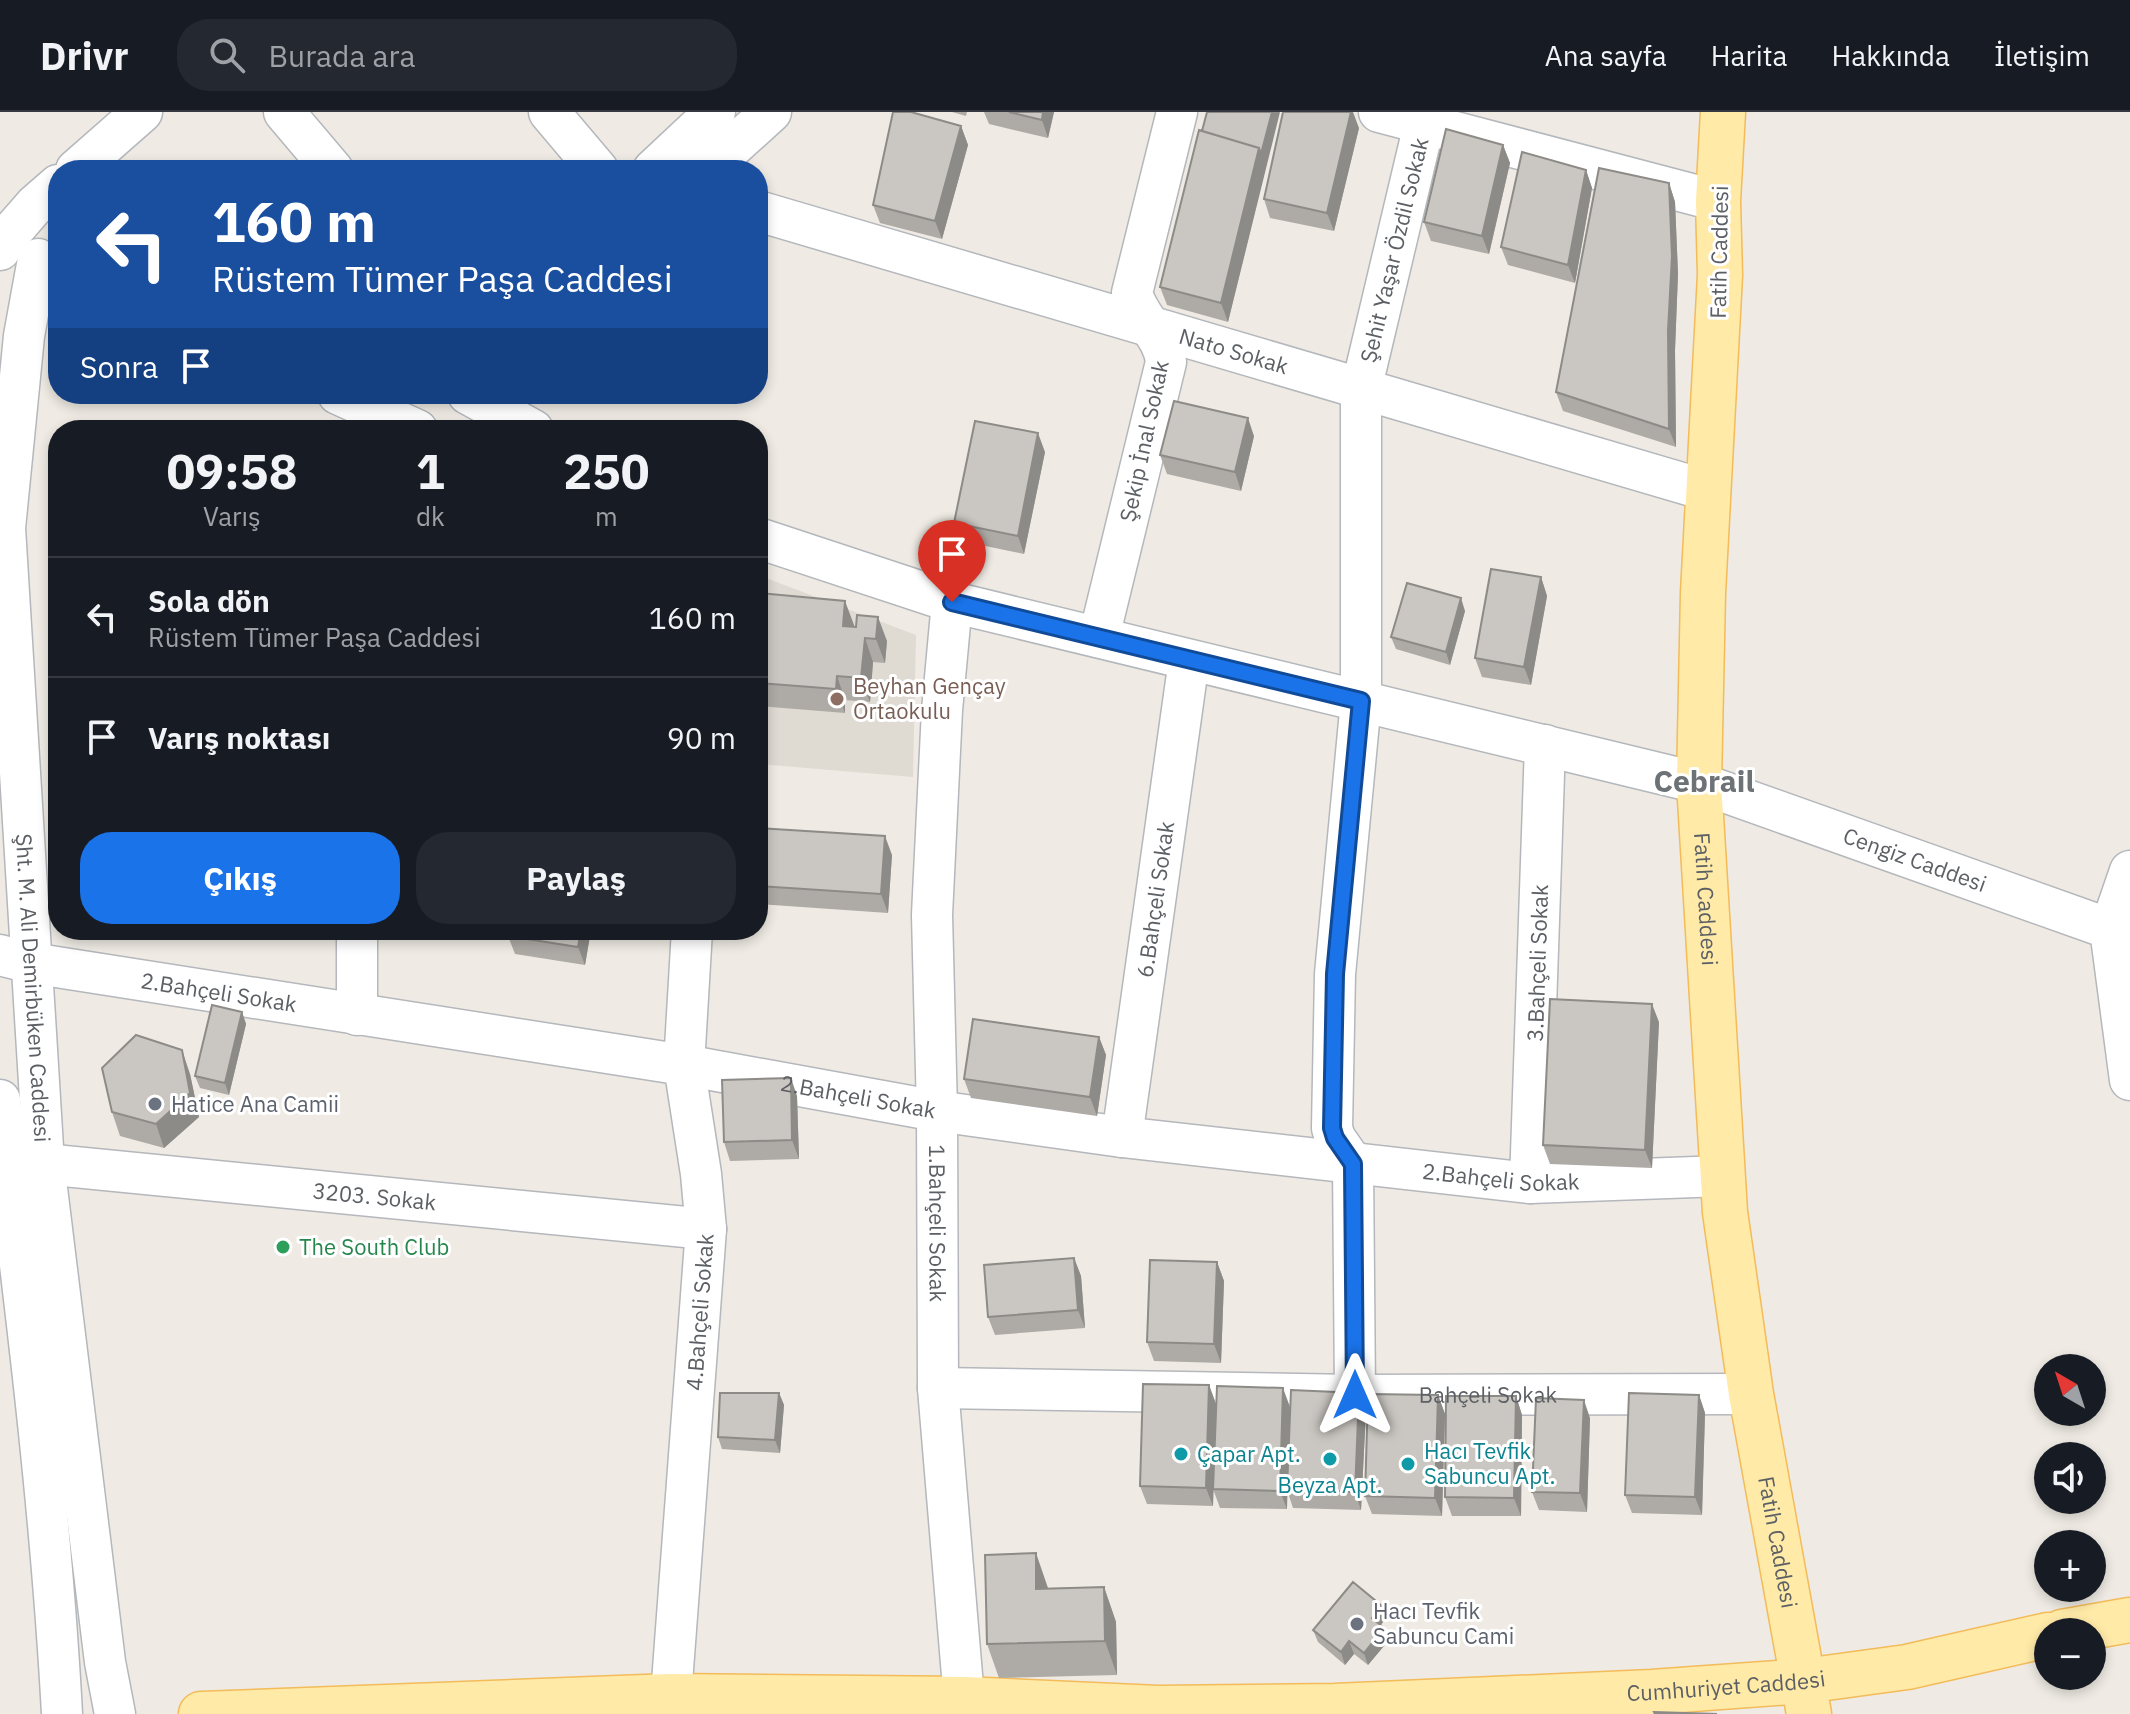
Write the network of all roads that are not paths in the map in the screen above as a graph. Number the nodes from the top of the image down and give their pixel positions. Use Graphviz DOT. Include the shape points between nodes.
graph roads {
  1 [pos="142,112"];
  2 [pos="284,112"];
  3 [pos="549,112"];
  4 [pos="715,112"];
  5 [pos="771,112"];
  6 [pos="1177,112"];
  7 [pos="1379,112"];
  8 [pos="1723,112"];
  9 [pos="1426,117"];
  10 [pos="87,160"];
  11 [pos="325,160"];
  12 [pos="590,160"];
  13 [pos="664,160"];
  14 [pos="718,160"];
  15 [pos="48,194"];
  16 [pos="1718,201"];
  17 [pos="768,214"];
  18 [pos="26,255"];
  19 [pos="1151,328"];
  20 [pos="1361,390"];
  21 [pos="361,404"];
  22 [pos="478,405"];
  23 [pos="392,417"];
  24 [pos="511,420"];
  25 [pos="1709,491"];
  26 [pos="768,541"];
  27 [pos="952,602"];
  28 [pos="1099,637"];
  29 [pos="1189,660"];
  30 [pos="1361,701"];
  31 [pos="1545,745"];
  32 [pos="1699,783"];
  33 [pos="2130,871"];
  34 [pos="2120,934"];
  35 [pos="357,940"];
  36 [pos="691,940"];
  37 [pos="16,959"];
  38 [pos="357,1015"];
  39 [pos="684,1065"];
  40 [pos="2130,1080"];
  41 [pos="0,1100"];
  42 [pos="937,1111"];
  43 [pos="1122,1137"];
  44 [pos="44,1164"];
  45 [pos="1353,1164"];
  46 [pos="1723,1176"];
  47 [pos="1530,1183"];
  48 [pos="706,1229"];
  49 [pos="13,1316"];
  50 [pos="938,1388"];
  51 [pos="1751,1394"];
  52 [pos="1355,1395"];
  53 [pos="2130,1620"];
  54 [pos="2106,1624"];
  55 [pos="2034,1638"];
  56 [pos="1807,1697"];
  57 [pos="674,1705"];
  58 [pos="967,1706"];
  59 [pos="1337,1710"];
  60 [pos="358,1711"];
  61 [pos="1159,1711"];
  62 [pos="62,1714"];
  63 [pos="115,1714"];
  64 [pos="201,1714"];
  1 -- 10 [label="street"];
  2 -- 11 [label="street"];
  3 -- 12 [label="street"];
  4 -- 13 [label="street"];
  5 -- 14 [label="street"];
  6 -- 19 [label="street, Şekip İnal Sokak" via="1132,293"];
  7 -- 9 [label="street"];
  8 -- 16 [label="main road, Fatih Caddesi"];
  9 -- 16 [label="street"];
  9 -- 20 [label="street, Şehit Yaşar Özdil Sokak"];
  15 -- 18 [label="street" via="35,205"];
  16 -- 25 [label="main road, Fatih Caddesi" via="1720,275"];
  17 -- 19 [label="street, Nato Sokak"];
  18 -- 37 [label="street, Şht. M. Ali Demirbüken Caddesi" via="24,336 5,528"];
  19 -- 20 [label="street, Nato Sokak"];
  19 -- 28 [label="street, Şekip İnal Sokak" via="1166,362"];
  20 -- 25 [label="street, Nato Sokak"];
  20 -- 30 [label="street, Şehit Yaşar Özdil Sokak"];
  21 -- 23 [label="street"];
  22 -- 24 [label="street"];
  25 -- 32 [label="main road, Fatih Caddesi"];
  26 -- 27 [label="street, Cengiz Caddesi"];
  27 -- 28 [label="street, Cengiz Caddesi"];
  27 -- 42 [label="street, 1.Bahçeli Sokak" via="932,915"];
  28 -- 29 [label="street, Cengiz Caddesi"];
  29 -- 30 [label="street, Cengiz Caddesi"];
  29 -- 43 [label="street, 6.Bahçeli Sokak"];
  30 -- 31 [label="street, Cengiz Caddesi"];
  30 -- 45 [label="street, Şehit Yaşar Özdil Sokak" via="1335,974 1332,1113 1335,1138"];
  31 -- 32 [label="street, Cengiz Caddesi"];
  31 -- 47 [label="street, 3.Bahçeli Sokak"];
  32 -- 34 [label="street, Cengiz Caddesi"];
  32 -- 46 [label="main road, Fatih Caddesi"];
  33 -- 34 [label="street"];
  34 -- 40 [label="street"];
  35 -- 38 [label="street"];
  36 -- 39 [label="street, 4.Bahçeli Sokak"];
  37 -- 38 [label="street, 2.Bahçeli Sokak"];
  37 -- 44 [label="street, Şht. M. Ali Demirbüken Caddesi"];
  38 -- 39 [label="street, 2.Bahçeli Sokak"];
  39 -- 42 [label="street, 2.Bahçeli Sokak"];
  39 -- 48 [label="street, 4.Bahçeli Sokak"];
  41 -- 49 [label="street, Şht. M. Ali Demirbüken Caddesi"];
  42 -- 43 [label="street, 2.Bahçeli Sokak"];
  42 -- 50 [label="street, 1.Bahçeli Sokak"];
  43 -- 45 [label="street, 2.Bahçeli Sokak"];
  44 -- 48 [label="street, 3203. Sokak"];
  44 -- 63 [label="street, Şht. M. Ali Demirbüken Caddesi"];
  45 -- 47 [label="street, 2.Bahçeli Sokak"];
  45 -- 52 [label="street"];
  46 -- 47 [label="street, 2.Bahçeli Sokak"];
  46 -- 51 [label="main road, Fatih Caddesi"];
  48 -- 57 [label="street, 4.Bahçeli Sokak"];
  49 -- 62 [label="street, Şht. M. Ali Demirbüken Caddesi" via="56,1615"];
  50 -- 52 [label="street, Bahçeli Sokak"];
  50 -- 58 [label="street, 1.Bahçeli Sokak"];
  51 -- 52 [label="street, Bahçeli Sokak"];
  51 -- 56 [label="main road, Fatih Caddesi"];
  53 -- 54 [label="main road"];
  55 -- 56 [label="main road, Cumhuriyet Caddesi"];
  56 -- 59 [label="main road, Cumhuriyet Caddesi" via="1652,1692"];
  57 -- 58 [label="main road, Cumhuriyet Caddesi"];
  57 -- 60 [label="main road, Cumhuriyet Caddesi"];
  58 -- 61 [label="main road, Cumhuriyet Caddesi"];
  59 -- 61 [label="main road, Cumhuriyet Caddesi"];
  60 -- 64 [label="main road, Cumhuriyet Caddesi"];
}
